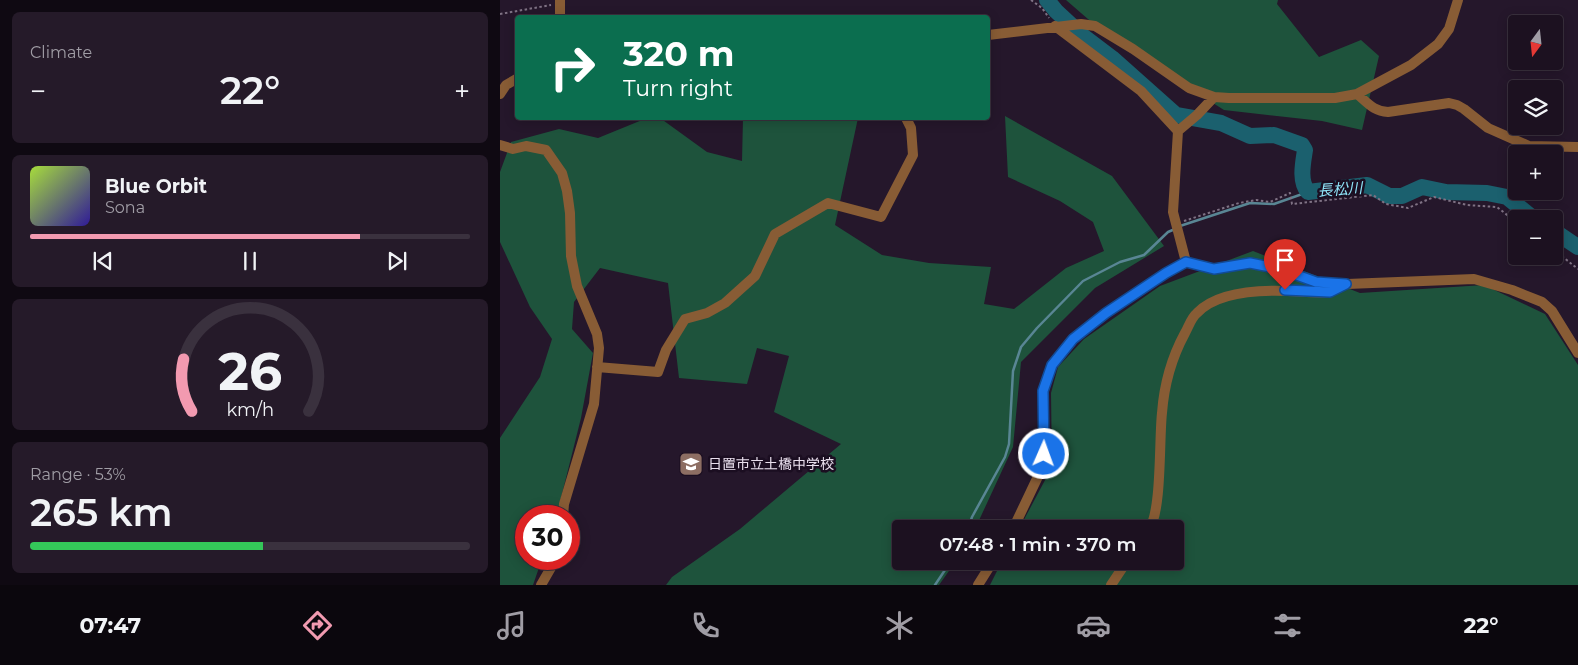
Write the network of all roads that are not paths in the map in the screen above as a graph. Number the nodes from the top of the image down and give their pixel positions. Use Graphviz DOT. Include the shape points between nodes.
graph roads {
  1 [pos="1458,0"];
  2 [pos="560,2"];
  3 [pos="560,15"];
  4 [pos="1058,26"];
  5 [pos="990,35"];
  6 [pos="515,80"];
  7 [pos="500,94"];
  8 [pos="1357,94"];
  9 [pos="1214,97"];
  10 [pos="907,120"];
  11 [pos="1181,128"];
  12 [pos="500,145"];
  13 [pos="1578,147"];
  14 [pos="1186,262"];
  15 [pos="1346,284"];
  16 [pos="1578,353"];
  17 [pos="597,367"];
  18 [pos="564,505"];
  19 [pos="1017,520"];
  20 [pos="1153,520"];
  21 [pos="550,570"];
  22 [pos="987,570"];
  23 [pos="1121,570"];
  24 [pos="541,585"];
  25 [pos="978,585"];
  26 [pos="1112,585"];
  1 -- 8 [label="street" via="1449,29 1438,44 1412,65"];
  2 -- 3 [label="street"];
  4 -- 5 [label="street"];
  4 -- 9 [label="street" via="1094,26 1190,88"];
  4 -- 11 [label="street" via="1141,91"];
  6 -- 7 [label="street"];
  8 -- 9 [label="street" via="1335,98"];
  8 -- 13 [label="street" via="1379,111 1388,112 1448,103 1457,105 1488,128 1529,146"];
  9 -- 11 [label="street"];
  10 -- 17 [label="street" via="911,128 913,155 881,217 828,204 775,234 755,276 725,303 707,313 685,319 666,350 658,372"];
  11 -- 14 [label="street" via="1173,212"];
  12 -- 17 [label="street" via="513,149 526,146 546,150 562,173 570,213 571,256 576,286 597,334"];
  14 -- 15 [label="street" via="1214,269 1250,263 1280,269 1316,282"];
  14 -- 19 [label="street" via="1106,313 1073,339 1052,365 1043,391 1042,466"];
  15 -- 16 [label="street" via="1474,279 1512,290 1542,302 1552,311"];
  15 -- 20 [label="street" via="1330,292 1285,290 1231,295 1204,307 1195,315 1177,347 1164,394"];
  17 -- 18 [label="street" via="594,404"];
  21 -- 24 [label="street"];
  22 -- 25 [label="street"];
  23 -- 26 [label="street"];
}
